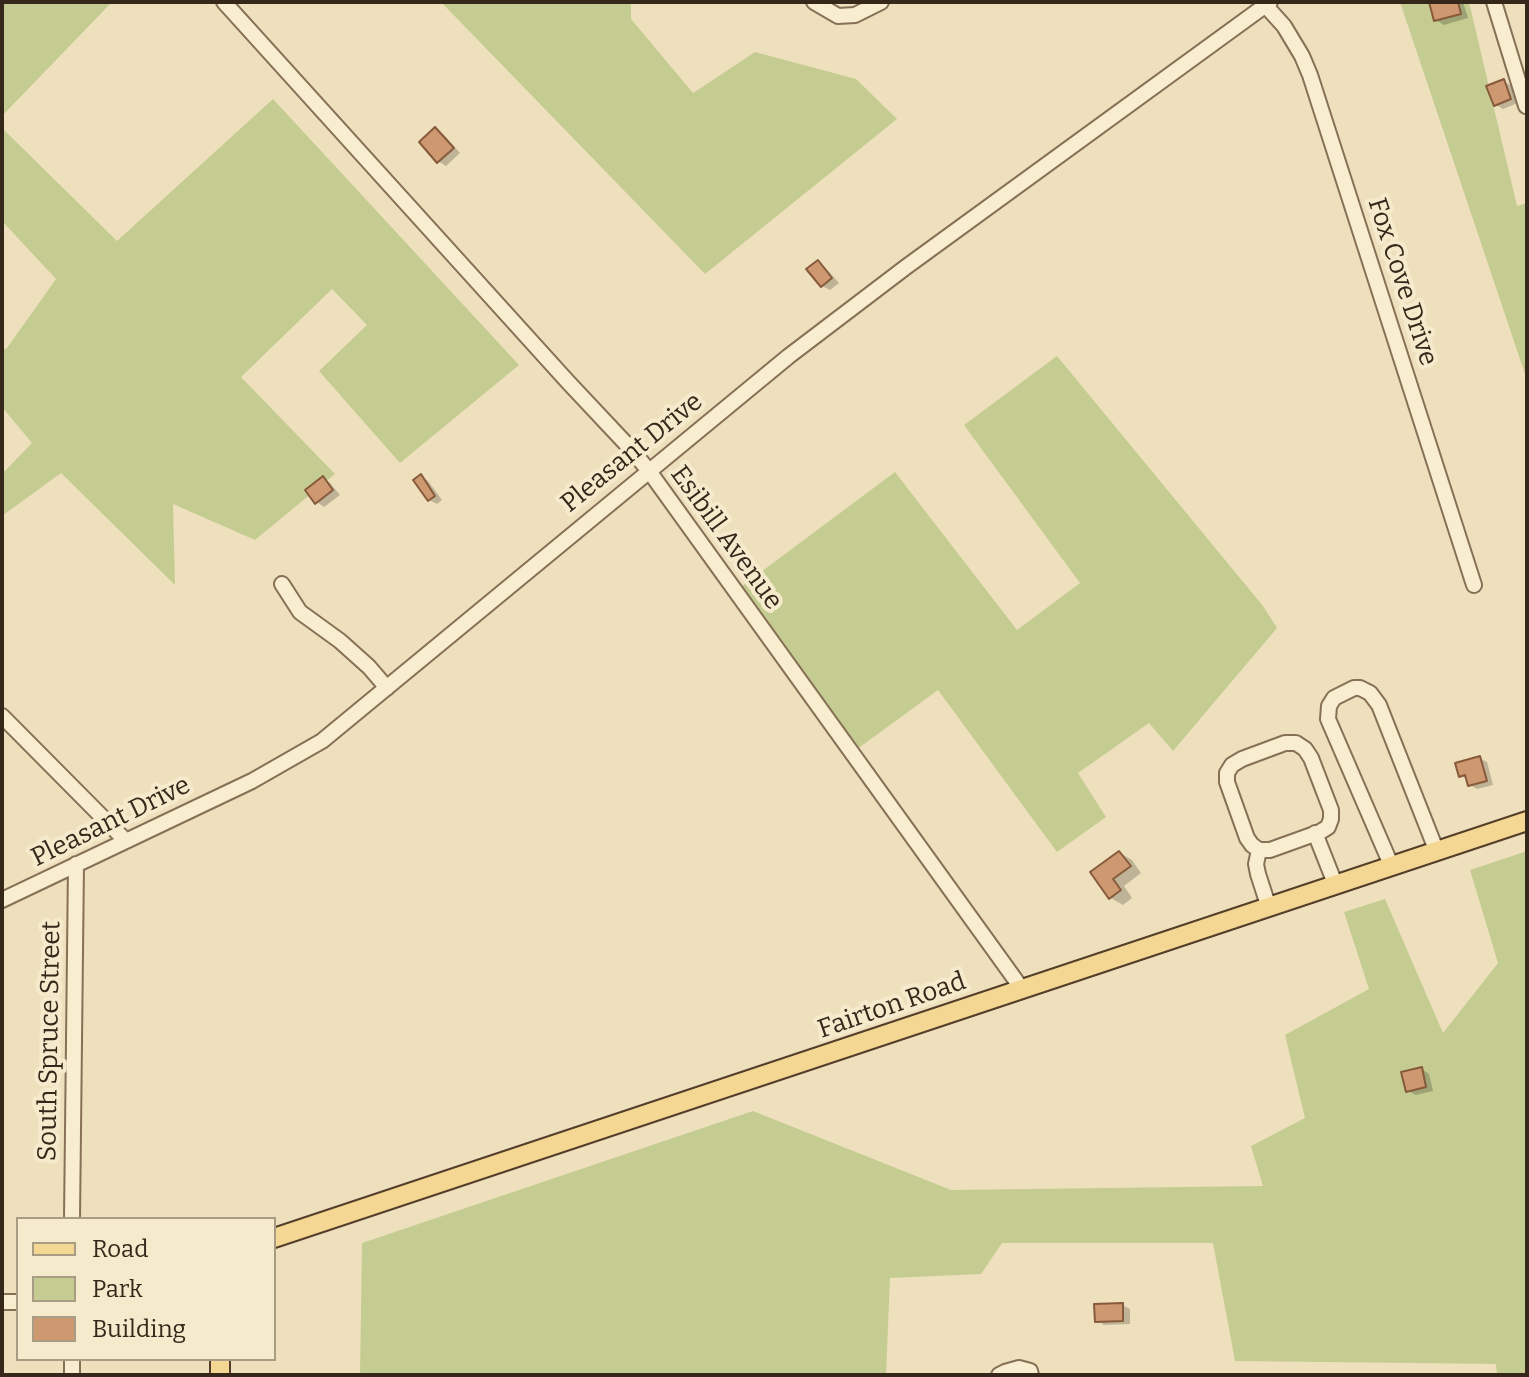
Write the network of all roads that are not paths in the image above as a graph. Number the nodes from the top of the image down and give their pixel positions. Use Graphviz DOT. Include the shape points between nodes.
graph roads {
  1 [pos="224,2"];
  2 [pos="814,2"];
  3 [pos="881,2"];
  4 [pos="1494,2"];
  5 [pos="1267,4"];
  6 [pos="1526,106"];
  7 [pos="649,471"];
  8 [pos="282,584"];
  9 [pos="1474,585"];
  10 [pos="387,688"];
  11 [pos="2,716"];
  12 [pos="1527,821"];
  13 [pos="1315,833"];
  14 [pos="126,841"];
  15 [pos="1259,850"];
  16 [pos="1437,852"];
  17 [pos="76,864"];
  18 [pos="1392,867"];
  19 [pos="1336,886"];
  20 [pos="2,900"];
  21 [pos="1269,908"];
  22 [pos="1022,989"];
  23 [pos="72,1217"];
  24 [pos="276,1237"];
  25 [pos="999,1375"];
  26 [pos="1031,1375"];
  1 -- 7 [label="street, Esibill Avenue"];
  2 -- 3 [label="street" via="838,16 855,15"];
  4 -- 6 [label="street"];
  5 -- 7 [label="street, Pleasant Drive" via="906,267"];
  5 -- 9 [label="street, Fox Cove Drive" via="1310,75"];
  7 -- 10 [label="street, Pleasant Drive"];
  7 -- 22 [label="street, Esibill Avenue"];
  8 -- 10 [label="street" via="300,612 340,641"];
  10 -- 14 [label="street, Pleasant Drive" via="299,755"];
  11 -- 14 [label="street"];
  12 -- 16 [label="main road, Fairton Road"];
  13 -- 15 [label="street"];
  13 -- 15 [label="street" via="1328,827 1331,810 1305,749 1285,743 1242,759 1227,773 1247,838"];
  13 -- 19 [label="street"];
  14 -- 17 [label="street, Pleasant Drive"];
  15 -- 21 [label="street" via="1256,864"];
  16 -- 18 [label="main road, Fairton Road"];
  16 -- 18 [label="street" via="1379,705 1370,693 1354,688 1334,698 1328,719"];
  17 -- 20 [label="street, Pleasant Drive"];
  17 -- 23 [label="street, South Spruce Street"];
  18 -- 19 [label="main road, Fairton Road"];
  19 -- 21 [label="main road, Fairton Road"];
  21 -- 22 [label="main road, Fairton Road"];
  22 -- 24 [label="main road, Fairton Road"];
  25 -- 26 [label="street" via="1019,1368"];
}
